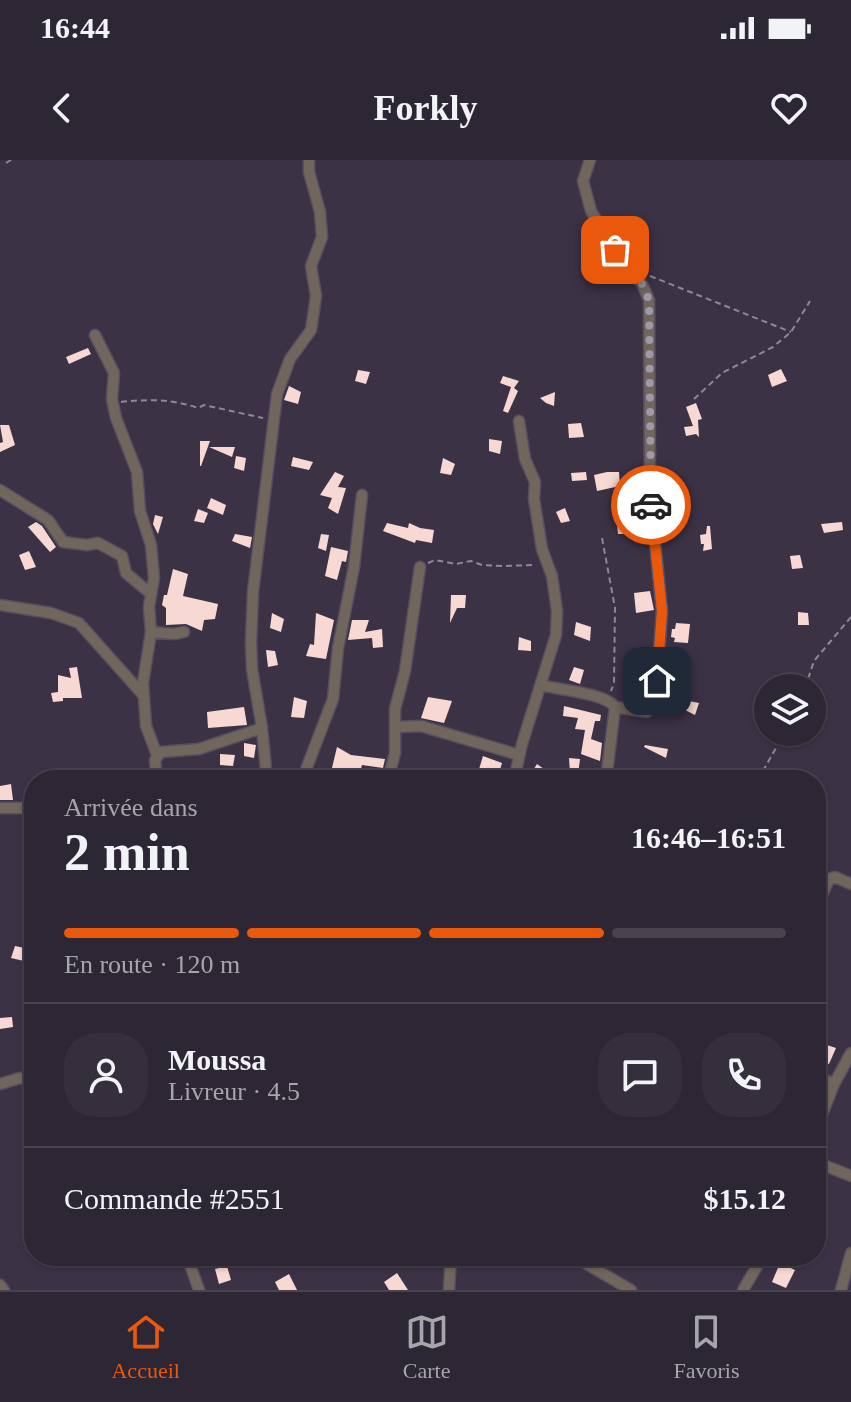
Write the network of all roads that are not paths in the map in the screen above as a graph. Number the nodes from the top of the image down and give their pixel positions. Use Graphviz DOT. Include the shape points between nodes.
graph roads {
  1 [pos="309,160"];
  2 [pos="590,160"];
  3 [pos="95,335"];
  4 [pos="519,421"];
  5 [pos="0,490"];
  6 [pos="362,495"];
  7 [pos="420,567"];
  8 [pos="151,594"];
  9 [pos="0,605"];
  10 [pos="151,632"];
  11 [pos="184,632"];
  12 [pos="541,685"];
  13 [pos="144,696"];
  14 [pos="611,704"];
  15 [pos="395,727"];
  16 [pos="262,728"];
  17 [pos="157,755"];
  18 [pos="519,755"];
  19 [pos="156,770"];
  20 [pos="266,770"];
  21 [pos="306,770"];
  22 [pos="391,770"];
  23 [pos="516,770"];
  24 [pos="607,770"];
  25 [pos="0,808"];
  26 [pos="24,808"];
  27 [pos="851,884"];
  28 [pos="826,886"];
  29 [pos="851,1053"];
  30 [pos="24,1079"];
  31 [pos="826,1080"];
  32 [pos="0,1084"];
  33 [pos="834,1084"];
  34 [pos="826,1104"];
  35 [pos="826,1166"];
  36 [pos="851,1176"];
  37 [pos="851,1253"];
  38 [pos="191,1266"];
  39 [pos="450,1266"];
  40 [pos="590,1266"];
  41 [pos="757,1266"];
  42 [pos="0,1285"];
  43 [pos="4,1290"];
  44 [pos="199,1290"];
  45 [pos="449,1290"];
  46 [pos="631,1290"];
  47 [pos="743,1290"];
  48 [pos="841,1290"];
  1 -- 16 [label="street" via="322,237 311,266 316,296 311,330 290,359 277,394 253,592 252,669"];
  2 -- 14 [label="street" via="583,181 591,211 642,284 649,305 650,494 662,622 651,710"];
  3 -- 8 [label="street" via="114,373 113,403 137,472 140,511 151,545"];
  4 -- 12 [label="street" via="557,611 556,635"];
  5 -- 8 [label="street" via="48,520 63,542 98,543 122,556 126,573"];
  6 -- 21 [label="street" via="333,699"];
  7 -- 15 [label="street"];
  8 -- 10 [label="street"];
  9 -- 13 [label="street" via="79,623"];
  10 -- 11 [label="street"];
  10 -- 13 [label="street"];
  12 -- 14 [label="street"];
  12 -- 18 [label="street"];
  13 -- 17 [label="street" via="146,726"];
  14 -- 24 [label="street"];
  15 -- 18 [label="street" via="421,726"];
  15 -- 22 [label="street"];
  16 -- 17 [label="street" via="199,749"];
  16 -- 20 [label="street"];
  17 -- 19 [label="street"];
  18 -- 23 [label="street"];
  25 -- 26 [label="street"];
  27 -- 28 [label="street" via="835,877"];
  29 -- 33 [label="street"];
  30 -- 32 [label="street"];
  31 -- 33 [label="street"];
  33 -- 34 [label="street"];
  35 -- 36 [label="street"];
  37 -- 48 [label="street"];
  38 -- 44 [label="street"];
  39 -- 45 [label="street"];
  40 -- 46 [label="street"];
  41 -- 47 [label="street"];
  42 -- 43 [label="street"];
}
